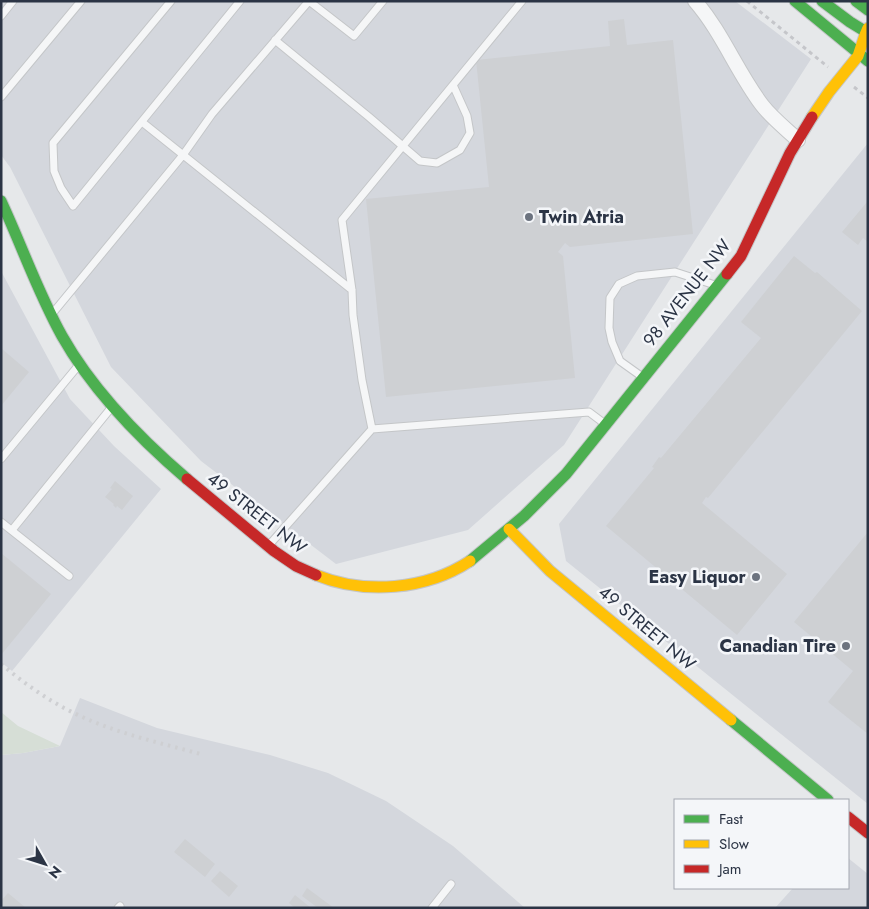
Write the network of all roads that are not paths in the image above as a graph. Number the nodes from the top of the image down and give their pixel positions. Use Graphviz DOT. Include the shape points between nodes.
graph roads {
  1 [pos="13,1"];
  2 [pos="81,1"];
  3 [pos="171,1"];
  4 [pos="240,1"];
  5 [pos="309,1"];
  6 [pos="383,1"];
  7 [pos="522,1"];
  8 [pos="695,1"];
  9 [pos="795,1"];
  10 [pos="822,1"];
  11 [pos="856,1"];
  12 [pos="868,10"];
  13 [pos="1,16"];
  14 [pos="867,31"];
  15 [pos="275,40"];
  16 [pos="866,56"];
  17 [pos="453,85"];
  18 [pos="1,97"];
  19 [pos="142,122"];
  20 [pos="798,140"];
  21 [pos="402,146"];
  22 [pos="183,155"];
  23 [pos="1,202"];
  24 [pos="717,286"];
  25 [pos="352,290"];
  26 [pos="51,315"];
  27 [pos="80,363"];
  28 [pos="643,377"];
  29 [pos="113,406"];
  30 [pos="605,424"];
  31 [pos="372,429"];
  32 [pos="1,459"];
  33 [pos="1,522"];
  34 [pos="509,529"];
  35 [pos="12,530"];
  36 [pos="268,547"];
  37 [pos="69,576"];
  38 [pos="827,799"];
  39 [pos="849,817"];
  40 [pos="868,833"];
  41 [pos="450,884"];
  42 [pos="432,908"];
  1 -- 13 [label="lane"];
  2 -- 18 [label="lane"];
  3 -- 19 [label="lane" via="53,143 54,171 73,206"];
  4 -- 19 [label="lane"];
  5 -- 6 [label="lane" via="354,36"];
  5 -- 15 [label="lane"];
  7 -- 17 [label="lane"];
  8 -- 20 [label="street" via="761,104"];
  9 -- 16 [label="street"];
  10 -- 14 [label="street"];
  11 -- 12 [label="street"];
  14 -- 16 [label="street, 98 AVENUE NW"];
  15 -- 21 [label="lane"];
  15 -- 22 [label="lane" via="212,114"];
  16 -- 20 [label="street, 98 AVENUE NW" via="829,92"];
  17 -- 21 [label="lane"];
  17 -- 21 [label="lane" via="467,116 470,133 460,150 437,163 420,161"];
  19 -- 22 [label="lane"];
  20 -- 24 [label="street, 98 AVENUE NW" via="741,256"];
  21 -- 25 [label="lane" via="342,220"];
  22 -- 25 [label="lane"];
  22 -- 26 [label="lane"];
  23 -- 26 [label="street, 49 STREET NW"];
  24 -- 28 [label="street, 98 AVENUE NW"];
  24 -- 28 [label="lane" via="675,272 637,276 618,284 610,298 612,342 620,361"];
  25 -- 31 [label="lane" via="361,371"];
  26 -- 27 [label="street, 49 STREET NW"];
  27 -- 29 [label="street, 49 STREET NW"];
  27 -- 32 [label="lane"];
  28 -- 30 [label="street, 98 AVENUE NW"];
  29 -- 35 [label="lane"];
  29 -- 36 [label="street, 49 STREET NW" via="188,481"];
  30 -- 31 [label="lane" via="589,412"];
  30 -- 34 [label="street, 98 AVENUE NW" via="552,488"];
  31 -- 36 [label="lane"];
  33 -- 35 [label="lane"];
  34 -- 36 [label="street, 49 STREET NW" via="457,569 397,586 338,582 301,568"];
  34 -- 38 [label="street, 49 STREET NW" via="550,571"];
  35 -- 37 [label="lane"];
  39 -- 40 [label="street"];
  41 -- 42 [label="lane"];
}
